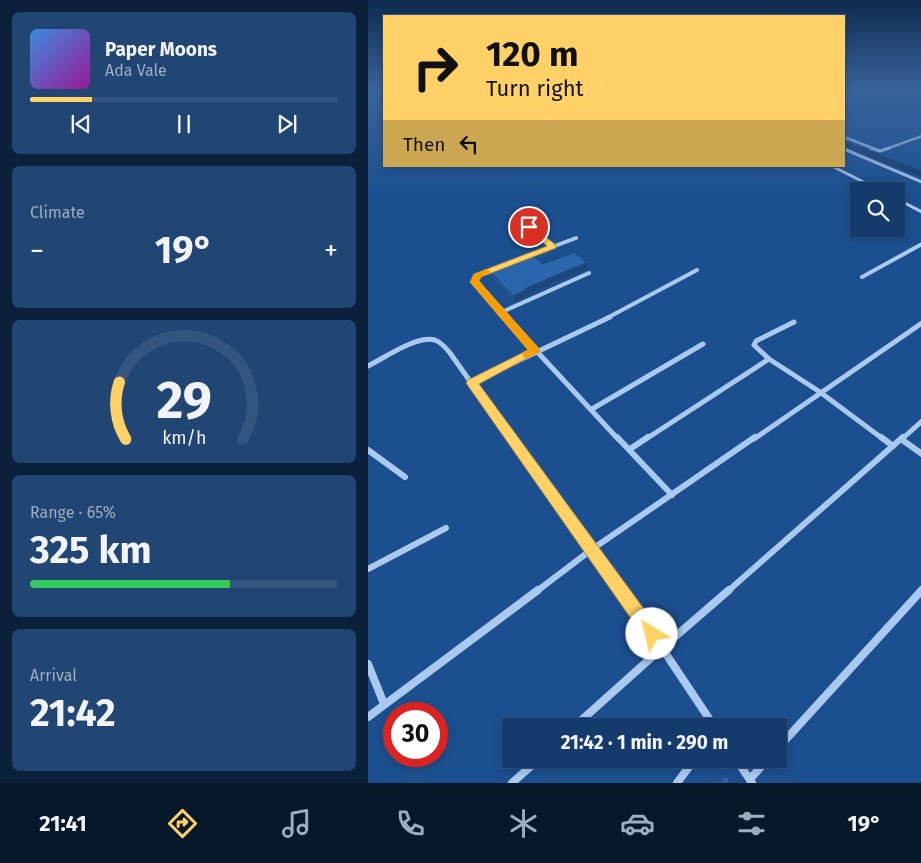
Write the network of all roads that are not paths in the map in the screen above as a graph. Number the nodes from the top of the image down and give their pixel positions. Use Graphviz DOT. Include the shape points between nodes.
graph roads {
  1 [pos="922,136"];
  2 [pos="845,137"];
  3 [pos="845,149"];
  4 [pos="834,167"];
  5 [pos="863,182"];
  6 [pos="922,182"];
  7 [pos="905,203"];
  8 [pos="922,212"];
  9 [pos="529,227"];
  10 [pos="576,238"];
  11 [pos="922,244"];
  12 [pos="553,247"];
  13 [pos="519,260"];
  14 [pos="502,266"];
  15 [pos="697,270"];
  16 [pos="589,274"];
  17 [pos="862,277"];
  18 [pos="502,312"];
  19 [pos="794,322"];
  20 [pos="922,323"];
  21 [pos="702,344"];
  22 [pos="535,351"];
  23 [pos="769,359"];
  24 [pos="368,366"];
  25 [pos="472,383"];
  26 [pos="820,392"];
  27 [pos="592,408"];
  28 [pos="922,421"];
  29 [pos="901,439"];
  30 [pos="893,446"];
  31 [pos="630,449"];
  32 [pos="368,450"];
  33 [pos="922,454"];
  34 [pos="405,477"];
  35 [pos="672,495"];
  36 [pos="446,528"];
  37 [pos="591,550"];
  38 [pos="368,569"];
  39 [pos="922,589"];
  40 [pos="662,648"];
  41 [pos="368,664"];
  42 [pos="383,702"];
  43 [pos="387,702"];
  44 [pos="383,705"];
  45 [pos="368,716"];
  46 [pos="584,718"];
  47 [pos="709,718"];
  48 [pos="787,738"];
  49 [pos="529,768"];
  50 [pos="688,768"];
  51 [pos="742,768"];
  52 [pos="761,768"];
  53 [pos="751,781"];
  54 [pos="512,783"];
  55 [pos="676,783"];
  1 -- 2 [label="street" via="880,151"];
  3 -- 6 [label="street"];
  4 -- 5 [label="street"];
  7 -- 8 [label="street"];
  9 -- 12 [label="street"];
  10 -- 12 [label="street"];
  11 -- 17 [label="street"];
  12 -- 13 [label="street"];
  14 -- 18 [label="street" via="477,276 474,282"];
  15 -- 22 [label="street" via="633,306"];
  16 -- 18 [label="street"];
  18 -- 22 [label="street"];
  19 -- 23 [label="street" via="756,341 754,345"];
  20 -- 26 [label="street"];
  21 -- 27 [label="street"];
  22 -- 25 [label="street"];
  22 -- 27 [label="street"];
  23 -- 26 [label="street"];
  23 -- 31 [label="street"];
  24 -- 25 [label="street" via="419,340 430,338 438,341"];
  25 -- 37 [label="street"];
  26 -- 30 [label="street"];
  26 -- 35 [label="street"];
  27 -- 31 [label="street"];
  28 -- 29 [label="street"];
  29 -- 30 [label="street"];
  29 -- 33 [label="street"];
  30 -- 40 [label="street"];
  31 -- 35 [label="street"];
  32 -- 34 [label="street"];
  35 -- 37 [label="street"];
  36 -- 38 [label="street"];
  37 -- 40 [label="street"];
  37 -- 43 [label="street"];
  39 -- 48 [label="street"];
  40 -- 46 [label="street"];
  40 -- 47 [label="street"];
  41 -- 42 [label="street"];
  44 -- 45 [label="street"];
  49 -- 54 [label="street"];
  50 -- 55 [label="street"];
  51 -- 53 [label="street"];
  52 -- 53 [label="street"];
}
